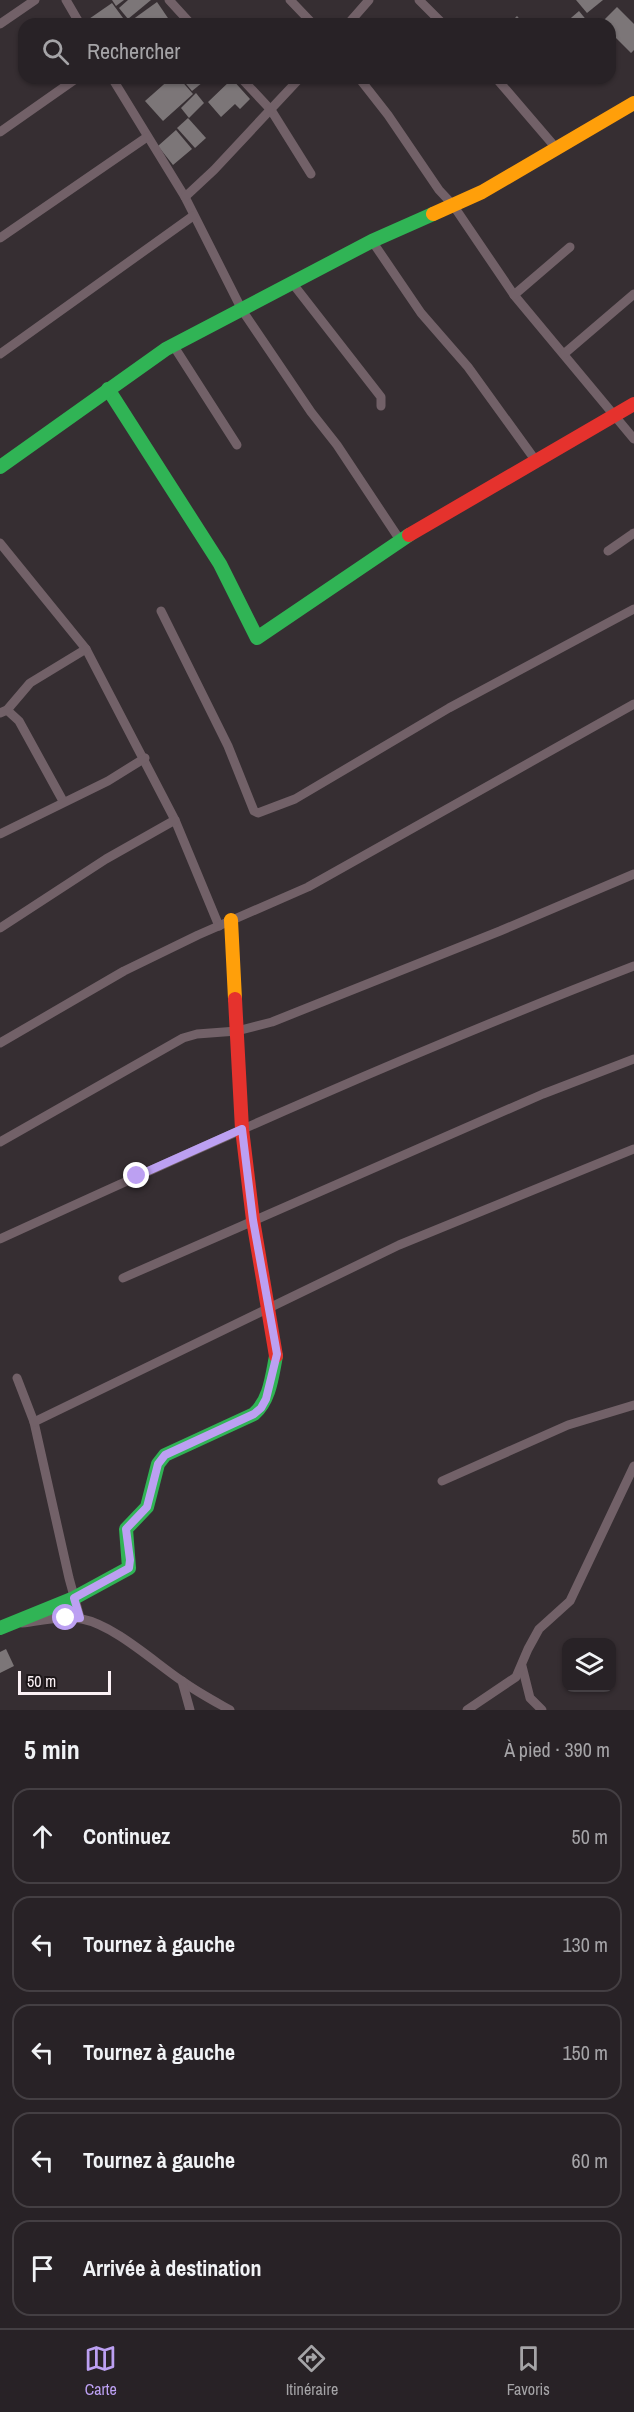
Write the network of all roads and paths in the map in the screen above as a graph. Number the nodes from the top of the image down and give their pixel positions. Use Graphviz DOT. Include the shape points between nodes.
graph roads {
  1 [pos="35,0"];
  2 [pos="66,0"];
  3 [pos="170,0"];
  4 [pos="290,0"];
  5 [pos="369,0"];
  6 [pos="419,0"];
  7 [pos="76,18"];
  8 [pos="186,18"];
  9 [pos="307,18"];
  10 [pos="353,18"];
  11 [pos="436,18"];
  12 [pos="0,24"];
  13 [pos="68,84"];
  14 [pos="116,84"];
  15 [pos="247,84"];
  16 [pos="295,84"];
  17 [pos="364,84"];
  18 [pos="501,84"];
  19 [pos="633,107"];
  20 [pos="271,110"];
  21 [pos="0,132"];
  22 [pos="147,136"];
  23 [pos="556,148"];
  24 [pos="311,174"];
  25 [pos="185,196"];
  26 [pos="453,205"];
  27 [pos="193,216"];
  28 [pos="0,238"];
  29 [pos="372,241"];
  30 [pos="570,247"];
  31 [pos="293,284"];
  32 [pos="634,294"];
  33 [pos="514,295"];
  34 [pos="242,310"];
  35 [pos="173,345"];
  36 [pos="565,353"];
  37 [pos="0,354"];
  38 [pos="108,389"];
  39 [pos="634,404"];
  40 [pos="381,406"];
  41 [pos="614,415"];
  42 [pos="634,439"];
  43 [pos="237,445"];
  44 [pos="536,461"];
  45 [pos="0,467"];
  46 [pos="634,533"];
  47 [pos="400,540"];
  48 [pos="0,543"];
  49 [pos="608,551"];
  50 [pos="634,609"];
  51 [pos="161,611"];
  52 [pos="86,649"];
  53 [pos="634,704"];
  54 [pos="4,712"];
  55 [pos="145,759"];
  56 [pos="63,801"];
  57 [pos="175,820"];
  58 [pos="0,834"];
  59 [pos="634,874"];
  60 [pos="225,923"];
  61 [pos="0,928"];
  62 [pos="634,966"];
  63 [pos="237,1031"];
  64 [pos="0,1043"];
  65 [pos="634,1059"];
  66 [pos="242,1129"];
  67 [pos="0,1142"];
  68 [pos="634,1149"];
  69 [pos="253,1220"];
  70 [pos="0,1239"];
  71 [pos="123,1278"];
  72 [pos="268,1309"];
  73 [pos="17,1377"];
  74 [pos="634,1405"];
  75 [pos="34,1422"];
  76 [pos="634,1466"];
  77 [pos="442,1481"];
  78 [pos="74,1598"];
  79 [pos="80,1618"];
  80 [pos="5,1626"];
  81 [pos="522,1666"];
  82 [pos="182,1681"];
  83 [pos="190,1710"];
  84 [pos="230,1710"];
  85 [pos="467,1710"];
  86 [pos="542,1710"];
  1 -- 12 [label="street"];
  2 -- 7 [label="street"];
  3 -- 8 [label="street"];
  4 -- 9 [label="street"];
  5 -- 10 [label="street"];
  6 -- 11 [label="street"];
  13 -- 21 [label="street"];
  14 -- 22 [label="street"];
  15 -- 20 [label="street"];
  16 -- 20 [label="street"];
  17 -- 26 [label="street"];
  18 -- 23 [label="street"];
  19 -- 23 [label="street"];
  20 -- 24 [label="street"];
  20 -- 25 [label="street"];
  22 -- 25 [label="street"];
  22 -- 28 [label="street"];
  23 -- 26 [label="street"];
  25 -- 27 [label="street"];
  26 -- 29 [label="street"];
  26 -- 33 [label="street"];
  27 -- 34 [label="street"];
  27 -- 37 [label="street"];
  29 -- 31 [label="street"];
  29 -- 44 [label="street" via="421,313 468,367"];
  30 -- 33 [label="street"];
  31 -- 34 [label="street"];
  31 -- 40 [label="street" via="381,397"];
  32 -- 36 [label="street"];
  33 -- 36 [label="street"];
  34 -- 35 [label="street"];
  34 -- 47 [label="street"];
  35 -- 38 [label="street"];
  35 -- 43 [label="street"];
  36 -- 41 [label="street"];
  38 -- 45 [label="street"];
  38 -- 47 [label="street" via="220,564 257,638"];
  39 -- 41 [label="street"];
  41 -- 42 [label="street"];
  41 -- 44 [label="street"];
  44 -- 47 [label="street"];
  46 -- 49 [label="street"];
  48 -- 52 [label="street"];
  50 -- 51 [label="street" via="448,708 295,799 258,813"];
  52 -- 54 [label="street" via="30,683"];
  52 -- 55 [label="street"];
  53 -- 60 [label="street" via="308,887"];
  54 -- 56 [label="street" via="19,721"];
  55 -- 56 [label="street"];
  55 -- 57 [label="street"];
  56 -- 58 [label="street"];
  57 -- 60 [label="street"];
  57 -- 61 [label="street" via="106,859"];
  59 -- 63 [label="street" via="321,1004"];
  60 -- 63 [label="street"];
  60 -- 64 [label="street" via="124,970"];
  62 -- 66 [label="street" via="509,1014"];
  63 -- 66 [label="street"];
  63 -- 67 [label="street" via="183,1038"];
  65 -- 69 [label="street" via="543,1094"];
  66 -- 69 [label="street"];
  66 -- 70 [label="street"];
  68 -- 72 [label="street" via="399,1245"];
  69 -- 71 [label="street"];
  69 -- 72 [label="street"];
  72 -- 75 [label="street"];
  72 -- 78 [label="street" via="277,1354 261,1408 165,1455 158,1464 147,1507 126,1529 129,1568"];
  73 -- 75 [label="street"];
  74 -- 77 [label="street" via="568,1425"];
  75 -- 78 [label="street"];
  76 -- 81 [label="street" via="570,1601 539,1629"];
  78 -- 79 [label="street"];
  78 -- 80 [label="street"];
  79 -- 80 [label="street"];
  79 -- 82 [label="street" via="98,1623"];
  81 -- 85 [label="street" via="516,1677"];
  81 -- 86 [label="street" via="530,1698"];
  82 -- 83 [label="street"];
  82 -- 84 [label="street"];
}
